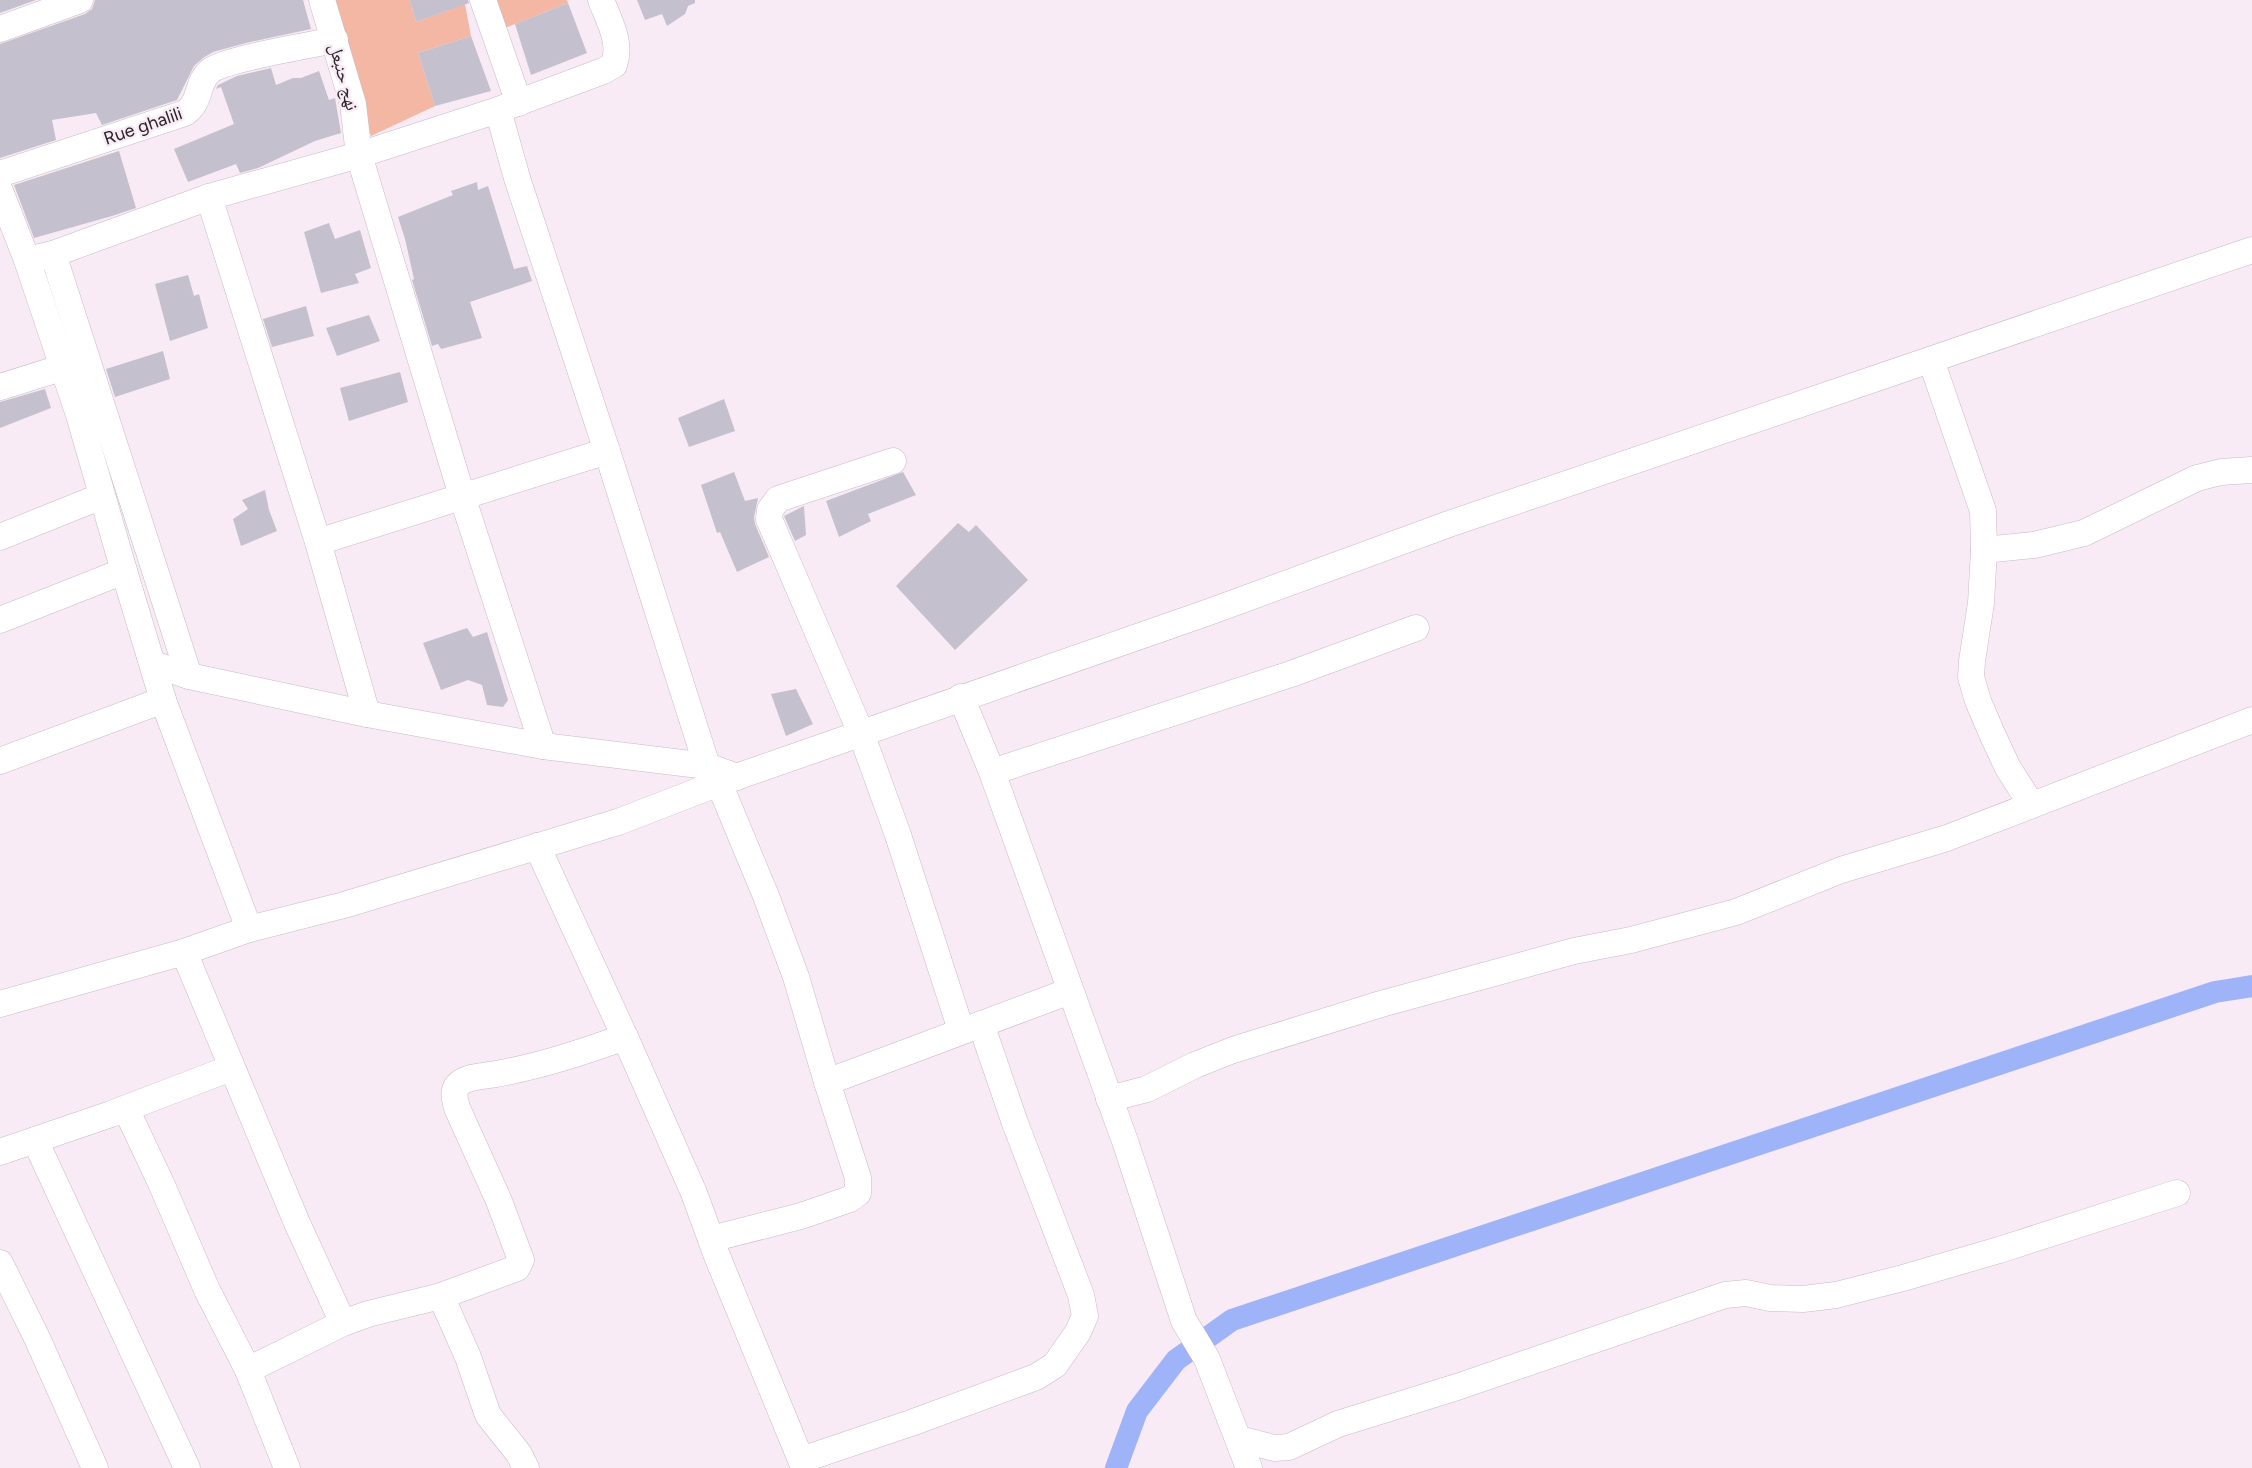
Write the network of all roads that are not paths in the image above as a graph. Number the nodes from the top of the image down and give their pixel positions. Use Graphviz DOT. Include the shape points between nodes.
graph roads {
  1 [pos="80,0"];
  2 [pos="322,0"];
  3 [pos="483,0"];
  4 [pos="601,0"];
  5 [pos="0,29"];
  6 [pos="335,40"];
  7 [pos="509,107"];
  8 [pos="359,155"];
  9 [pos="0,174"];
  10 [pos="0,191"];
  11 [pos="209,197"];
  12 [pos="2252,250"];
  13 [pos="53,254"];
  14 [pos="27,260"];
  15 [pos="1931,360"];
  16 [pos="64,367"];
  17 [pos="0,387"];
  18 [pos="607,451"];
  19 [pos="893,460"];
  20 [pos="2252,471"];
  21 [pos="102,496"];
  22 [pos="462,496"];
  23 [pos="0,537"];
  24 [pos="318,542"];
  25 [pos="1984,550"];
  26 [pos="124,571"];
  27 [pos="0,620"];
  28 [pos="1416,628"];
  29 [pos="153,664"];
  30 [pos="189,676"];
  31 [pos="961,697"];
  32 [pos="163,700"];
  33 [pos="367,714"];
  34 [pos="2252,720"];
  35 [pos="861,734"];
  36 [pos="543,746"];
  37 [pos="0,761"];
  38 [pos="992,772"];
  39 [pos="721,775"];
  40 [pos="2031,804"];
  41 [pos="537,846"];
  42 [pos="249,929"];
  43 [pos="184,952"];
  44 [pos="1070,991"];
  45 [pos="0,1004"];
  46 [pos="971,1027"];
  47 [pos="625,1037"];
  48 [pos="231,1068"];
  49 [pos="827,1082"];
  50 [pos="1109,1099"];
  51 [pos="126,1108"];
  52 [pos="35,1140"];
  53 [pos="0,1152"];
  54 [pos="2177,1193"];
  55 [pos="711,1239"];
  56 [pos="0,1263"];
  57 [pos="441,1296"];
  58 [pos="343,1323"];
  59 [pos="248,1370"];
  60 [pos="1239,1439"];
  61 [pos="803,1464"];
  62 [pos="94,1468"];
  63 [pos="188,1468"];
  64 [pos="287,1468"];
  65 [pos="526,1468"];
  66 [pos="1249,1468"];
  1 -- 5 [label="street"];
  2 -- 6 [label="street, نهج حنبعل"];
  3 -- 7 [label="street"];
  4 -- 7 [label="street" via="618,44 614,65"];
  6 -- 8 [label="street, نهج حنبعل" via="353,104"];
  6 -- 9 [label="street, Rue ghalili" via="219,66 203,78 196,101 184,113"];
  7 -- 8 [label="street"];
  7 -- 18 [label="street" via="517,178"];
  8 -- 11 [label="street"];
  8 -- 22 [label="street, نهج حنبعل"];
  10 -- 14 [label="street"];
  11 -- 13 [label="street"];
  11 -- 24 [label="street"];
  12 -- 15 [label="street"];
  13 -- 14 [label="street"];
  13 -- 30 [label="street"];
  14 -- 16 [label="street"];
  15 -- 25 [label="street" via="1983,511"];
  15 -- 31 [label="street" via="1449,524"];
  16 -- 17 [label="street"];
  16 -- 21 [label="street"];
  18 -- 22 [label="street"];
  18 -- 39 [label="street"];
  19 -- 35 [label="street" via="778,499 769,514"];
  20 -- 25 [label="street" via="2197,478 2084,533 2034,545"];
  21 -- 23 [label="street"];
  21 -- 26 [label="street"];
  22 -- 24 [label="street"];
  22 -- 36 [label="street, نهج حنبعل"];
  24 -- 33 [label="street"];
  25 -- 40 [label="street" via="1971,677 2008,768"];
  26 -- 27 [label="street"];
  26 -- 29 [label="street"];
  28 -- 38 [label="street" via="1291,674"];
  29 -- 30 [label="street"];
  29 -- 32 [label="street"];
  30 -- 33 [label="street"];
  31 -- 35 [label="street"];
  31 -- 38 [label="street"];
  32 -- 37 [label="street"];
  32 -- 42 [label="street"];
  33 -- 36 [label="street"];
  34 -- 40 [label="street"];
  35 -- 39 [label="street"];
  35 -- 46 [label="street"];
  36 -- 39 [label="street"];
  38 -- 44 [label="street"];
  39 -- 41 [label="street" via="618,822"];
  39 -- 49 [label="street" via="796,977"];
  40 -- 50 [label="street" via="1947,838 1841,870 1736,912 1381,1004 1233,1050 1147,1089"];
  41 -- 42 [label="street" via="344,905"];
  41 -- 47 [label="street"];
  42 -- 43 [label="street"];
  43 -- 45 [label="street"];
  43 -- 48 [label="street"];
  44 -- 46 [label="street"];
  44 -- 50 [label="street"];
  46 -- 49 [label="street"];
  46 -- 61 [label="street" via="1015,1123 1081,1295 1085,1316 1055,1365 1035,1377"];
  47 -- 55 [label="street"];
  47 -- 57 [label="street" via="528,1069 471,1079 456,1087 458,1108 521,1260 517,1268"];
  48 -- 51 [label="street"];
  48 -- 58 [label="street"];
  49 -- 55 [label="street" via="858,1178 858,1193 801,1216"];
  50 -- 60 [label="street" via="1184,1321 1207,1359"];
  51 -- 52 [label="street"];
  51 -- 59 [label="street" via="207,1290"];
  52 -- 53 [label="street"];
  52 -- 63 [label="street"];
  54 -- 60 [label="street" via="1999,1250 1836,1295 1803,1299 1725,1294 1338,1424 1288,1447 1274,1449"];
  55 -- 61 [label="street"];
  56 -- 62 [label="street"];
  57 -- 58 [label="street"];
  57 -- 65 [label="street" via="489,1415"];
  58 -- 59 [label="street"];
  59 -- 64 [label="street"];
  60 -- 66 [label="street"];
}
